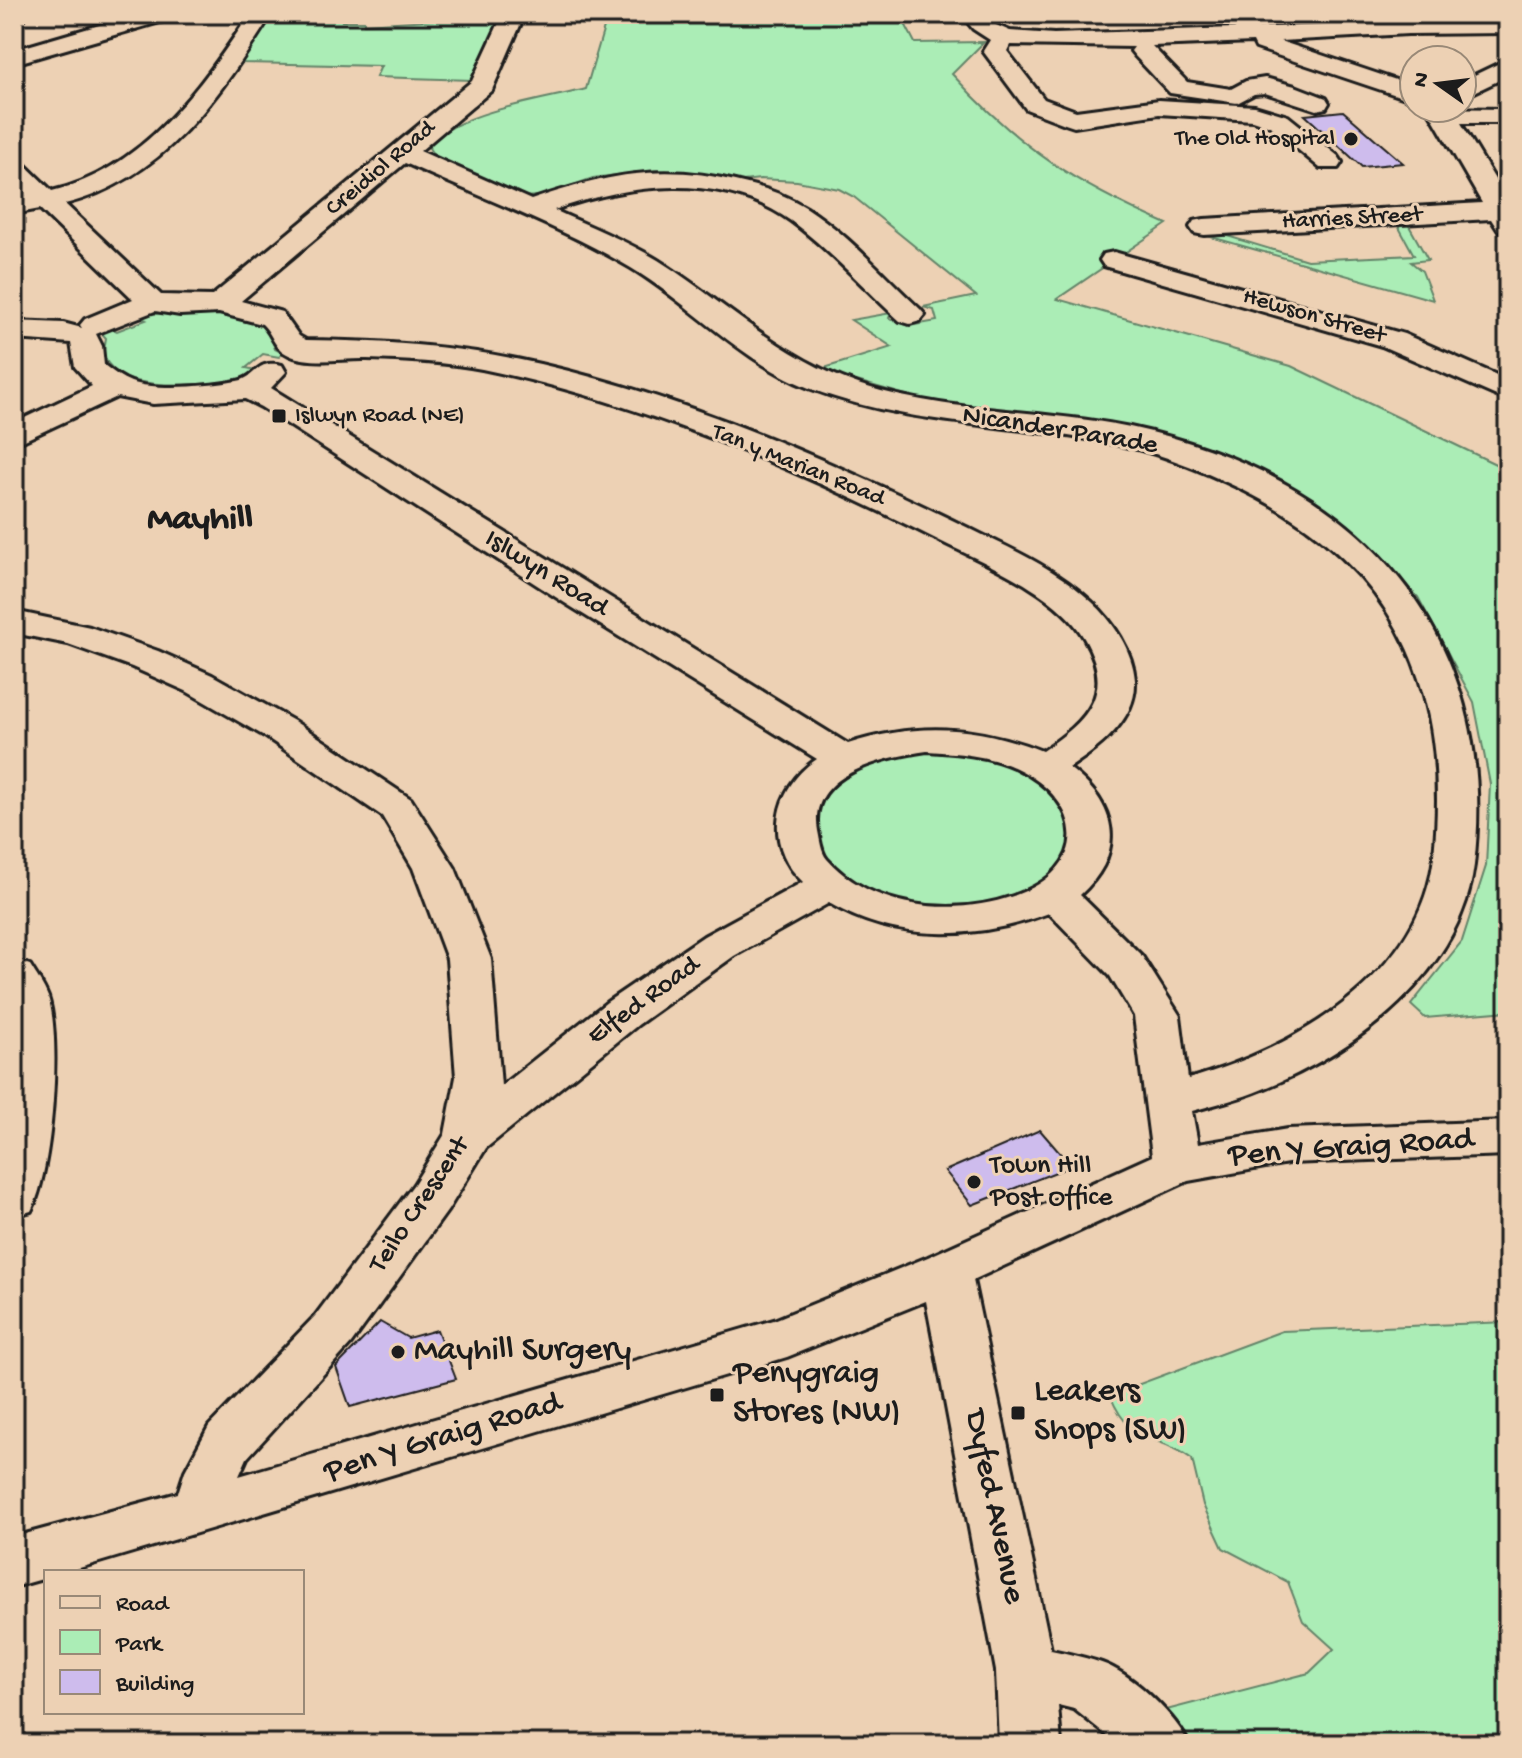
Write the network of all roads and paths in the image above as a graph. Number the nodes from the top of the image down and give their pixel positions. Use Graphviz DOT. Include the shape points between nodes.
graph roads {
  1 [pos="162,14"];
  2 [pos="261,14"];
  3 [pos="514,14"];
  4 [pos="974,16"];
  5 [pos="1021,17"];
  6 [pos="1507,25"];
  7 [pos="1243,36"];
  8 [pos="1003,37"];
  9 [pos="1143,51"];
  10 [pos="14,57"];
  11 [pos="1508,66"];
  12 [pos="1478,82"];
  13 [pos="1398,89"];
  14 [pos="1317,103"];
  15 [pos="1246,105"];
  16 [pos="1478,114"];
  17 [pos="1508,116"];
  18 [pos="1448,124"];
  19 [pos="402,152"];
  20 [pos="1329,162"];
  21 [pos="14,169"];
  22 [pos="45,200"];
  23 [pos="14,206"];
  24 [pos="530,209"];
  25 [pos="1504,217"];
  26 [pos="1204,227"];
  27 [pos="1114,260"];
  28 [pos="152,302"];
  29 [pos="220,304"];
  30 [pos="910,315"];
  31 [pos="14,330"];
  32 [pos="89,331"];
  33 [pos="300,349"];
  34 [pos="116,386"];
  35 [pos="249,389"];
  36 [pos="1508,392"];
  37 [pos="14,435"];
  38 [pos="14,622"];
  39 [pos="844,759"];
  40 [pos="1045,766"];
  41 [pos="832,884"];
  42 [pos="1055,895"];
  43 [pos="14,975"];
  44 [pos="1167,1102"];
  45 [pos="469,1136"];
  46 [pos="1508,1138"];
  47 [pos="1178,1165"];
  48 [pos="14,1198"];
  49 [pos="946,1271"];
  50 [pos="200,1511"];
  51 [pos="14,1562"];
  52 [pos="1026,1671"];
  53 [pos="1030,1744"];
  54 [pos="1158,1744"];
  1 -- 10 [label="street"];
  2 -- 22 [label="street" via="167,139 118,174"];
  3 -- 19 [label="street, Creidiol Road" via="483,85"];
  4 -- 5 [label="street"];
  4 -- 8 [label="street"];
  6 -- 7 [label="street"];
  7 -- 8 [label="street"];
  7 -- 13 [label="street"];
  8 -- 15 [label="street" via="995,51 1035,104 1074,119 1159,107"];
  9 -- 15 [label="street" via="1179,88"];
  11 -- 12 [label="street"];
  14 -- 15 [label="street" via="1266,86 1243,90"];
  15 -- 20 [label="street" via="1279,121"];
  16 -- 17 [label="street"];
  18 -- 25 [label="street"];
  19 -- 24 [label="street, Nicander Parade"];
  19 -- 29 [label="street, Creidiol Road"];
  21 -- 22 [label="street"];
  22 -- 23 [label="street"];
  22 -- 28 [label="street"];
  24 -- 30 [label="street" via="601,184 658,176 710,181 768,198 799,215"];
  24 -- 44 [label="street, Nicander Parade" via="647,266 751,343 816,380 894,404 1083,428 1170,449 1245,476 1291,501 1331,528 1382,576 1419,637 1449,717 1459,788 1454,860 1440,916 1412,961 1372,1000 1306,1050 1245,1078"];
  25 -- 26 [label="street, Harries Street"];
  27 -- 36 [label="street, Hewson Street" via="1393,340"];
  28 -- 29 [label="street"];
  28 -- 32 [label="street"];
  29 -- 33 [label="street" via="272,318 287,341"];
  31 -- 32 [label="street"];
  32 -- 34 [label="street" via="91,370"];
  33 -- 35 [label="street"];
  33 -- 40 [label="street, Tan y Marian Road" via="420,350 601,390 847,484 1009,562 1092,622 1113,658 1117,688 1111,712 1077,745"];
  34 -- 35 [label="street" via="177,395"];
  34 -- 37 [label="street"];
  35 -- 39 [label="street, Islwyn Road"];
  38 -- 45 [label="street, Teilo Crescent" via="77,635 199,683 280,729 397,808 434,868 469,959 479,1077"];
  39 -- 40 [label="street" via="883,745 927,739 969,741"];
  39 -- 41 [label="street" via="810,785 795,817 801,852"];
  40 -- 42 [label="street" via="1086,808 1093,835 1082,868"];
  41 -- 42 [label="street" via="878,909 934,921 1004,916"];
  41 -- 45 [label="street, Elfed Road" via="719,946 623,1013"];
  42 -- 44 [label="street" via="1126,966 1157,1016"];
  43 -- 48 [label="street" via="26,998 31,1051"];
  44 -- 47 [label="street"];
  45 -- 50 [label="street, Teilo Crescent" via="333,1330 228,1442"];
  46 -- 47 [label="street, Pen Y Graig Road" via="1288,1146"];
  47 -- 49 [label="street, Pen Y Graig Road"];
  49 -- 50 [label="street, Pen Y Graig Road" via="787,1337"];
  49 -- 52 [label="street, Dyfed Avenue"];
  50 -- 51 [label="street, Pen Y Graig Road"];
  52 -- 53 [label="street, Dyfed Avenue"];
  52 -- 54 [label="street" via="1090,1686"];
}
